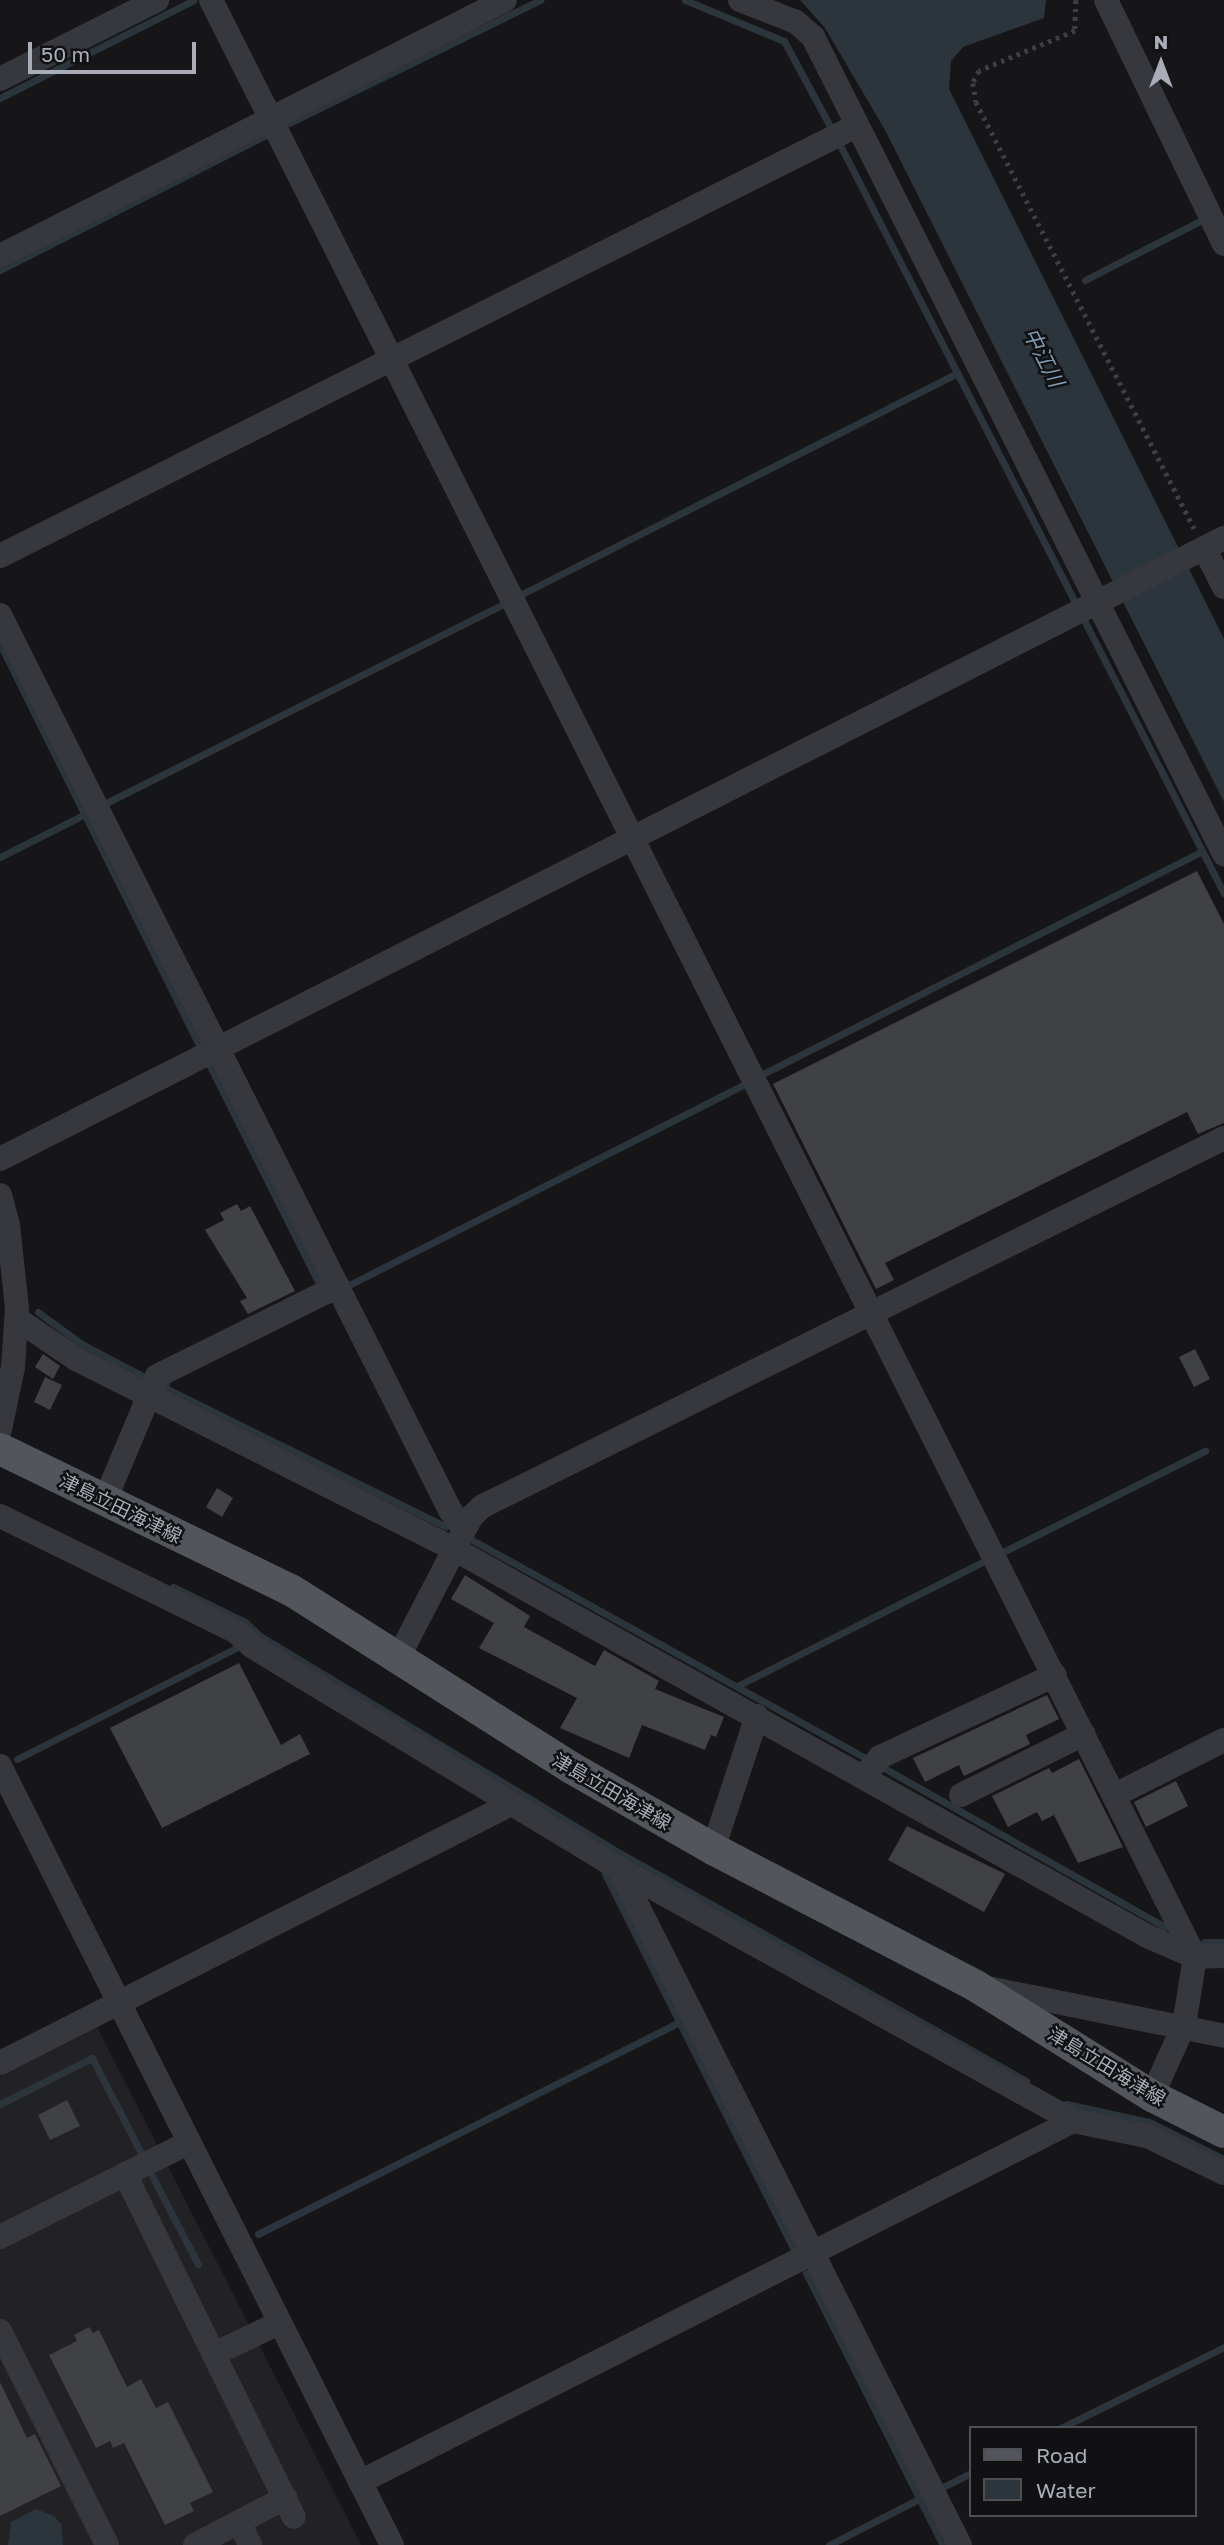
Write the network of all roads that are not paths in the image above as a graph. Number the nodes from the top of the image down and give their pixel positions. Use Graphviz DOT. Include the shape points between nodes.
graph roads {
  1 [pos="157,0"];
  2 [pos="211,0"];
  3 [pos="505,0"];
  4 [pos="740,0"];
  5 [pos="1106,0"];
  6 [pos="0,79"];
  7 [pos="271,119"];
  8 [pos="856,126"];
  9 [pos="1224,244"];
  10 [pos="0,256"];
  11 [pos="392,358"];
  12 [pos="1206,547"];
  13 [pos="0,556"];
  14 [pos="1224,587"];
  15 [pos="1104,600"];
  16 [pos="0,615"];
  17 [pos="635,837"];
  18 [pos="1224,854"];
  19 [pos="218,1049"];
  20 [pos="1224,1138"];
  21 [pos="0,1159"];
  22 [pos="0,1195"];
  23 [pos="338,1286"];
  24 [pos="11,1309"];
  25 [pos="873,1312"];
  26 [pos="148,1397"];
  27 [pos="0,1430"];
  28 [pos="0,1449"];
  29 [pos="104,1500"];
  30 [pos="0,1516"];
  31 [pos="459,1539"];
  32 [pos="398,1658"];
  33 [pos="1055,1675"];
  34 [pos="757,1716"];
  35 [pos="1084,1734"];
  36 [pos="1224,1740"];
  37 [pos="0,1766"];
  38 [pos="864,1776"];
  39 [pos="961,1795"];
  40 [pos="1115,1796"];
  41 [pos="511,1804"];
  42 [pos="713,1849"];
  43 [pos="619,1868"];
  44 [pos="1195,1956"];
  45 [pos="1224,1956"];
  46 [pos="976,1986"];
  47 [pos="118,2004"];
  48 [pos="1184,2025"];
  49 [pos="1224,2036"];
  50 [pos="0,2063"];
  51 [pos="1152,2096"];
  52 [pos="1073,2121"];
  53 [pos="1224,2132"];
  54 [pos="188,2143"];
  55 [pos="1224,2172"];
  56 [pos="125,2174"];
  57 [pos="0,2236"];
  58 [pos="813,2254"];
  59 [pos="279,2323"];
  60 [pos="0,2331"];
  61 [pos="214,2354"];
  62 [pos="360,2483"];
  63 [pos="239,2522"];
  64 [pos="107,2545"];
  65 [pos="195,2545"];
  66 [pos="250,2545"];
  67 [pos="392,2545"];
  68 [pos="960,2545"];
  1 -- 6 [label="street"];
  2 -- 7 [label="street"];
  3 -- 7 [label="street"];
  4 -- 8 [label="street" via="796,22 813,37"];
  5 -- 9 [label="street"];
  7 -- 10 [label="street"];
  7 -- 11 [label="street"];
  8 -- 11 [label="street"];
  8 -- 15 [label="street"];
  11 -- 13 [label="street"];
  11 -- 17 [label="street"];
  12 -- 14 [label="street"];
  12 -- 15 [label="street"];
  15 -- 17 [label="street"];
  15 -- 18 [label="street"];
  16 -- 19 [label="street"];
  17 -- 19 [label="street"];
  17 -- 25 [label="street"];
  19 -- 21 [label="street"];
  19 -- 23 [label="street"];
  20 -- 25 [label="street"];
  22 -- 24 [label="street" via="8,1225"];
  23 -- 26 [label="street" via="157,1376"];
  23 -- 31 [label="street" via="450,1510"];
  24 -- 26 [label="street" via="76,1359"];
  24 -- 27 [label="street"];
  25 -- 31 [label="street" via="482,1506"];
  25 -- 33 [label="street"];
  26 -- 29 [label="street"];
  26 -- 31 [label="street"];
  28 -- 29 [label="main road, 津島立田海津線"];
  29 -- 32 [label="main road, 津島立田海津線" via="291,1590"];
  30 -- 41 [label="street" via="235,1631 253,1647"];
  31 -- 32 [label="street"];
  31 -- 34 [label="street"];
  32 -- 42 [label="main road, 津島立田海津線" via="570,1767"];
  33 -- 35 [label="street"];
  33 -- 38 [label="street" via="880,1757"];
  34 -- 38 [label="street"];
  34 -- 42 [label="street"];
  35 -- 39 [label="street"];
  35 -- 40 [label="street"];
  36 -- 40 [label="street"];
  37 -- 47 [label="street"];
  38 -- 44 [label="street" via="1147,1936"];
  40 -- 44 [label="street"];
  41 -- 43 [label="street"];
  41 -- 47 [label="street"];
  42 -- 46 [label="main road, 津島立田海津線"];
  43 -- 52 [label="street"];
  43 -- 58 [label="street"];
  44 -- 45 [label="street"];
  44 -- 48 [label="street"];
  46 -- 48 [label="street"];
  46 -- 51 [label="main road, 津島立田海津線"];
  47 -- 50 [label="street"];
  47 -- 54 [label="street"];
  48 -- 49 [label="street"];
  48 -- 51 [label="street"];
  51 -- 53 [label="main road, 津島立田海津線"];
  52 -- 55 [label="street" via="1147,2136"];
  52 -- 58 [label="street"];
  54 -- 56 [label="street"];
  54 -- 59 [label="street"];
  56 -- 57 [label="street"];
  56 -- 61 [label="street"];
  58 -- 62 [label="street"];
  58 -- 68 [label="street"];
  59 -- 61 [label="street"];
  59 -- 62 [label="street"];
  60 -- 64 [label="street"];
  61 -- 63 [label="street" via="290,2508"];
  62 -- 67 [label="street"];
  63 -- 65 [label="street"];
  63 -- 66 [label="street"];
}
